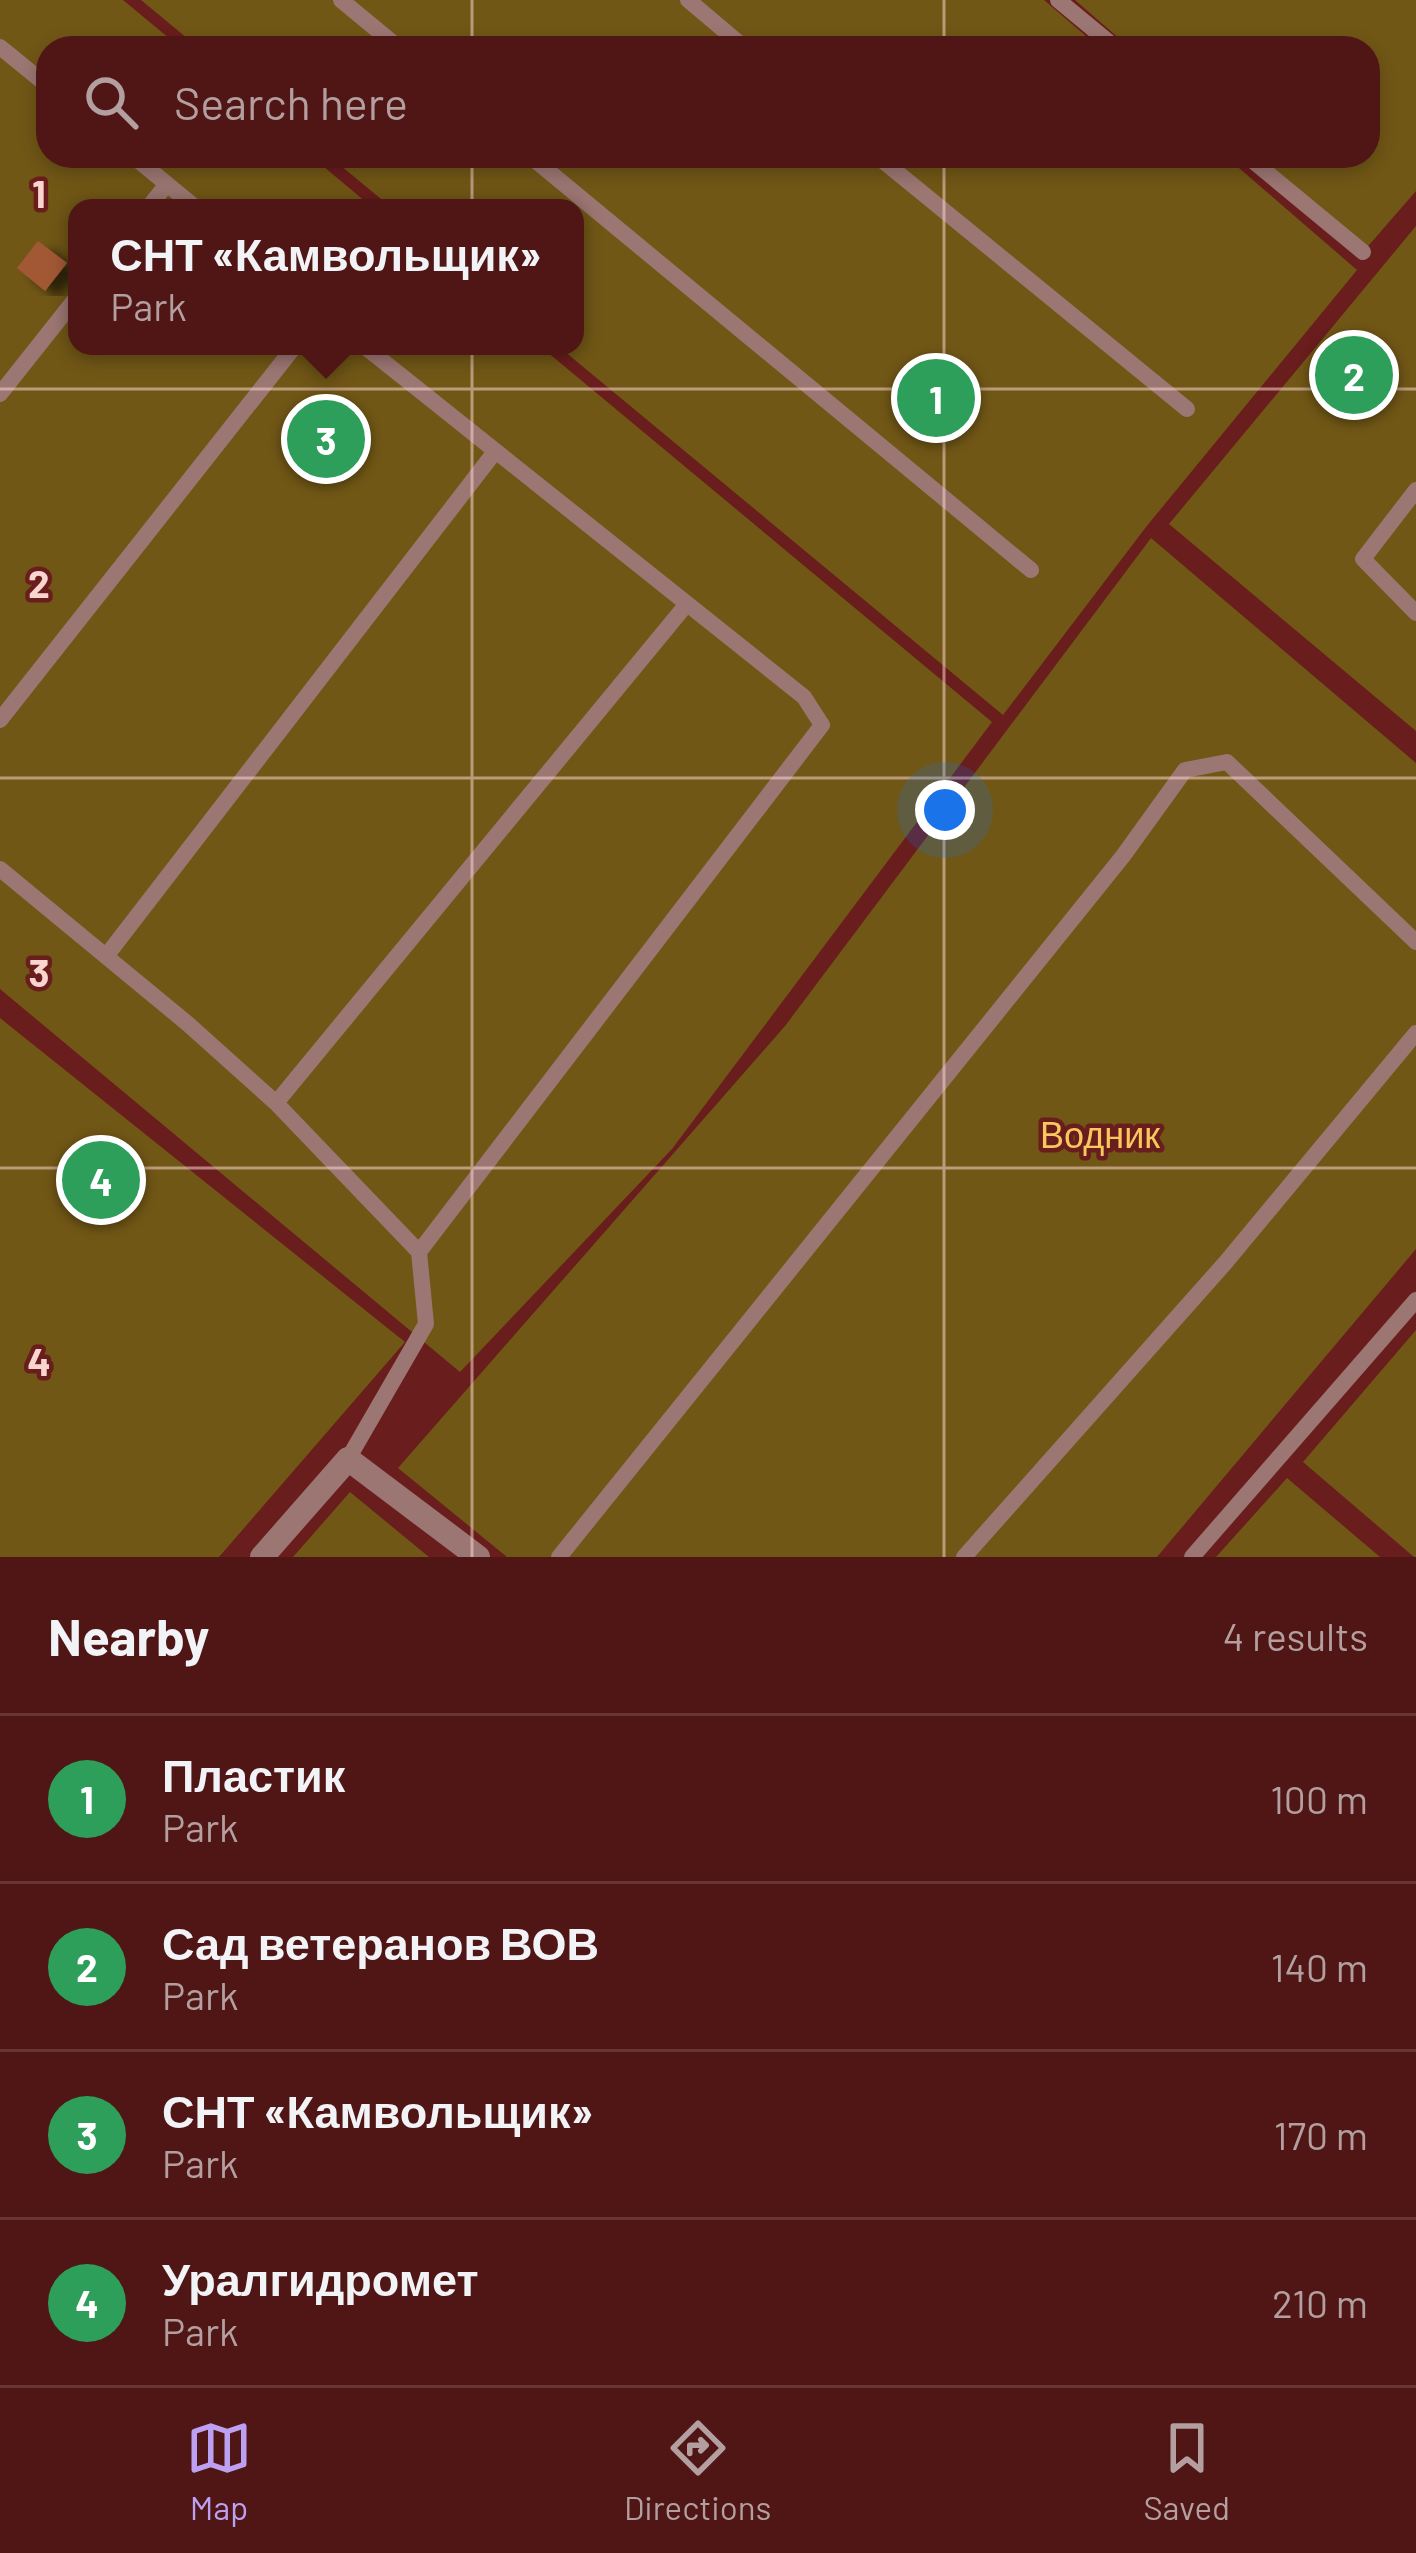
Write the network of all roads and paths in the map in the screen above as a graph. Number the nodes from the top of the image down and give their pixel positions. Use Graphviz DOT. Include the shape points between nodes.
graph roads {
  1 [pos="341,0"];
  2 [pos="688,0"];
  3 [pos="1058,0"];
  4 [pos="385,36"];
  5 [pos="731,36"];
  6 [pos="1102,36"];
  7 [pos="0,47"];
  8 [pos="36,76"];
  9 [pos="148,168"];
  10 [pos="545,168"];
  11 [pos="892,168"];
  12 [pos="1262,168"];
  13 [pos="167,184"];
  14 [pos="155,199"];
  15 [pos="185,199"];
  16 [pos="582,199"];
  17 [pos="584,201"];
  18 [pos="1363,251"];
  19 [pos="68,308"];
  20 [pos="288,355"];
  21 [pos="375,355"];
  22 [pos="0,394"];
  23 [pos="1187,409"];
  24 [pos="494,453"];
  25 [pos="1416,490"];
  26 [pos="1031,570"];
  27 [pos="686,605"];
  28 [pos="1416,613"];
  29 [pos="0,720"];
  30 [pos="0,868"];
  31 [pos="1416,942"];
  32 [pos="106,955"];
  33 [pos="1416,1033"];
  34 [pos="276,1103"];
  35 [pos="418,1252"];
  36 [pos="1416,1300"];
  37 [pos="348,1459"];
  38 [pos="262,1557"];
  39 [pos="478,1557"];
  40 [pos="560,1557"];
  41 [pos="964,1557"];
  42 [pos="1192,1557"];
  1 -- 4 [label="lane"];
  2 -- 5 [label="lane"];
  3 -- 6 [label="lane"];
  7 -- 8 [label="lane"];
  9 -- 13 [label="lane"];
  10 -- 16 [label="lane"];
  11 -- 23 [label="lane"];
  12 -- 18 [label="lane"];
  13 -- 14 [label="lane"];
  13 -- 15 [label="lane"];
  17 -- 26 [label="lane"];
  19 -- 22 [label="lane"];
  20 -- 29 [label="lane"];
  21 -- 24 [label="lane"];
  24 -- 27 [label="lane"];
  24 -- 32 [label="lane"];
  25 -- 28 [label="lane" via="1364,560"];
  27 -- 34 [label="lane"];
  27 -- 35 [label="lane" via="804,697 823,725"];
  30 -- 32 [label="lane"];
  31 -- 40 [label="lane" via="1227,762 1185,770"];
  32 -- 34 [label="lane"];
  33 -- 41 [label="lane"];
  34 -- 35 [label="lane"];
  35 -- 37 [label="lane" via="426,1324"];
  36 -- 42 [label="lane"];
  37 -- 38 [label="street"];
  37 -- 39 [label="street"];
}
